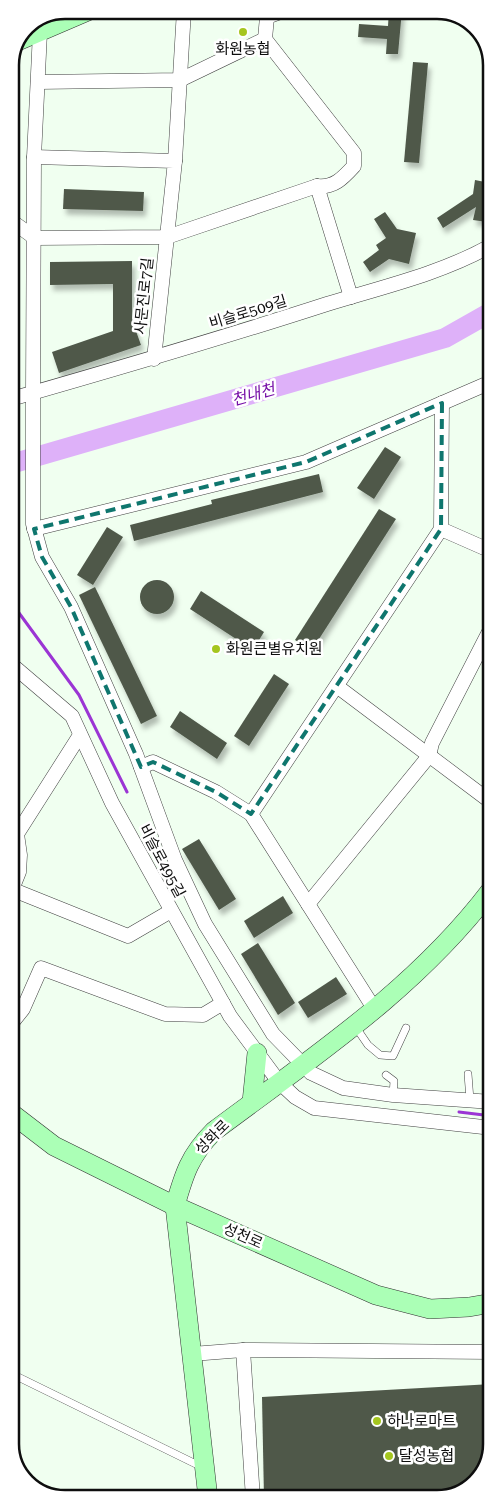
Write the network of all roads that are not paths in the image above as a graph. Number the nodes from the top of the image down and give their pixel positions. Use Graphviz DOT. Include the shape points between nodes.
graph roads {
  1 [pos="70,19"];
  2 [pos="183,19"];
  3 [pos="265,19"];
  4 [pos="40,32"];
  5 [pos="29,36"];
  6 [pos="265,39"];
  7 [pos="180,80"];
  8 [pos="38,82"];
  9 [pos="34,157"];
  10 [pos="175,161"];
  11 [pos="317,186"];
  12 [pos="19,226"];
  13 [pos="167,237"];
  14 [pos="35,238"];
  15 [pos="483,250"];
  16 [pos="351,297"];
  17 [pos="154,359"];
  18 [pos="483,385"];
  19 [pos="33,397"];
  20 [pos="19,398"];
  21 [pos="442,403"];
  22 [pos="34,526"];
  23 [pos="441,529"];
  24 [pos="483,547"];
  25 [pos="483,644"];
  26 [pos="19,671"];
  27 [pos="338,687"];
  28 [pos="80,735"];
  29 [pos="429,756"];
  30 [pos="141,767"];
  31 [pos="483,796"];
  32 [pos="251,814"];
  33 [pos="19,831"];
  34 [pos="19,849"];
  35 [pos="19,872"];
  36 [pos="19,893"];
  37 [pos="483,900"];
  38 [pos="308,904"];
  39 [pos="171,911"];
  40 [pos="223,1003"];
  41 [pos="375,1010"];
  42 [pos="19,1014"];
  43 [pos="354,1026"];
  44 [pos="406,1028"];
  45 [pos="257,1053"];
  46 [pos="302,1065"];
  47 [pos="386,1074"];
  48 [pos="468,1074"];
  49 [pos="279,1082"];
  50 [pos="352,1090"];
  51 [pos="393,1095"];
  52 [pos="470,1100"];
  53 [pos="483,1101"];
  54 [pos="252,1102"];
  55 [pos="349,1113"];
  56 [pos="19,1119"];
  57 [pos="483,1127"];
  58 [pos="175,1206"];
  59 [pos="483,1305"];
  60 [pos="243,1350"];
  61 [pos="483,1352"];
  62 [pos="192,1354"];
  63 [pos="19,1377"];
  64 [pos="205,1469"];
  65 [pos="207,1490"];
  66 [pos="252,1490"];
  1 -- 4 [label="main road"];
  2 -- 7 [label="street, 사문진로7길"];
  3 -- 6 [label="street"];
  4 -- 5 [label="main road"];
  4 -- 8 [label="street"];
  6 -- 7 [label="street"];
  6 -- 11 [label="street" via="354,153 354,166 341,180 328,187"];
  7 -- 8 [label="street"];
  7 -- 10 [label="street, 사문진로7길"];
  8 -- 9 [label="street"];
  9 -- 10 [label="street"];
  9 -- 14 [label="street"];
  10 -- 13 [label="street, 사문진로7길"];
  11 -- 13 [label="street"];
  11 -- 16 [label="street"];
  12 -- 14 [label="street"];
  13 -- 14 [label="street"];
  13 -- 17 [label="street, 사문진로7길"];
  14 -- 19 [label="street"];
  15 -- 16 [label="street, 비슬로509길" via="462,262"];
  16 -- 17 [label="street, 비슬로509길"];
  17 -- 19 [label="street, 비슬로509길"];
  18 -- 21 [label="street"];
  19 -- 20 [label="street, 비슬로509길"];
  19 -- 22 [label="street"];
  21 -- 22 [label="street" via="306,462"];
  21 -- 23 [label="street"];
  22 -- 30 [label="street" via="42,557 71,607"];
  23 -- 24 [label="street"];
  23 -- 27 [label="street"];
  25 -- 29 [label="street" via="432,743"];
  26 -- 28 [label="street, 비슬로495길" via="72,716"];
  27 -- 29 [label="street"];
  27 -- 32 [label="street"];
  28 -- 33 [label="street"];
  28 -- 39 [label="street, 비슬로495길"];
  29 -- 31 [label="street"];
  29 -- 38 [label="street"];
  30 -- 32 [label="street" via="153,762 216,792"];
  30 -- 46 [label="street" via="174,860 205,924 273,1034"];
  32 -- 38 [label="street"];
  34 -- 35 [label="street"];
  36 -- 39 [label="street" via="128,936"];
  37 -- 41 [label="main road, 성화로" via="425,966"];
  38 -- 41 [label="street"];
  39 -- 40 [label="street, 비슬로495길"];
  40 -- 42 [label="street" via="203,1015 165,1014 40,968"];
  40 -- 45 [label="street, 비슬로495길"];
  41 -- 43 [label="main road, 성화로"];
  43 -- 44 [label="lane" via="380,1056 393,1056"];
  43 -- 46 [label="main road, 성화로"];
  45 -- 49 [label="street, 비슬로495길"];
  45 -- 54 [label="main road"];
  46 -- 49 [label="main road, 성화로"];
  46 -- 50 [label="street" via="323,1080"];
  47 -- 51 [label="lane" via="394,1082"];
  48 -- 52 [label="lane"];
  49 -- 54 [label="main road, 성화로"];
  49 -- 55 [label="street, 비슬로495길" via="295,1098 314,1108"];
  50 -- 51 [label="street"];
  50 -- 55 [label="street"];
  51 -- 52 [label="street"];
  52 -- 53 [label="street"];
  54 -- 58 [label="main road, 성화로" via="214,1131 194,1153 186,1167"];
  55 -- 57 [label="street, 비슬로495길"];
  56 -- 58 [label="main road, 성천로" via="54,1146"];
  58 -- 59 [label="main road, 성천로" via="376,1295 430,1308"];
  58 -- 62 [label="main road, 성화로"];
  60 -- 61 [label="street"];
  60 -- 62 [label="street"];
  60 -- 66 [label="street"];
  62 -- 64 [label="main road, 성화로"];
  63 -- 64 [label="lane"];
  64 -- 65 [label="main road, 성화로"];
}
